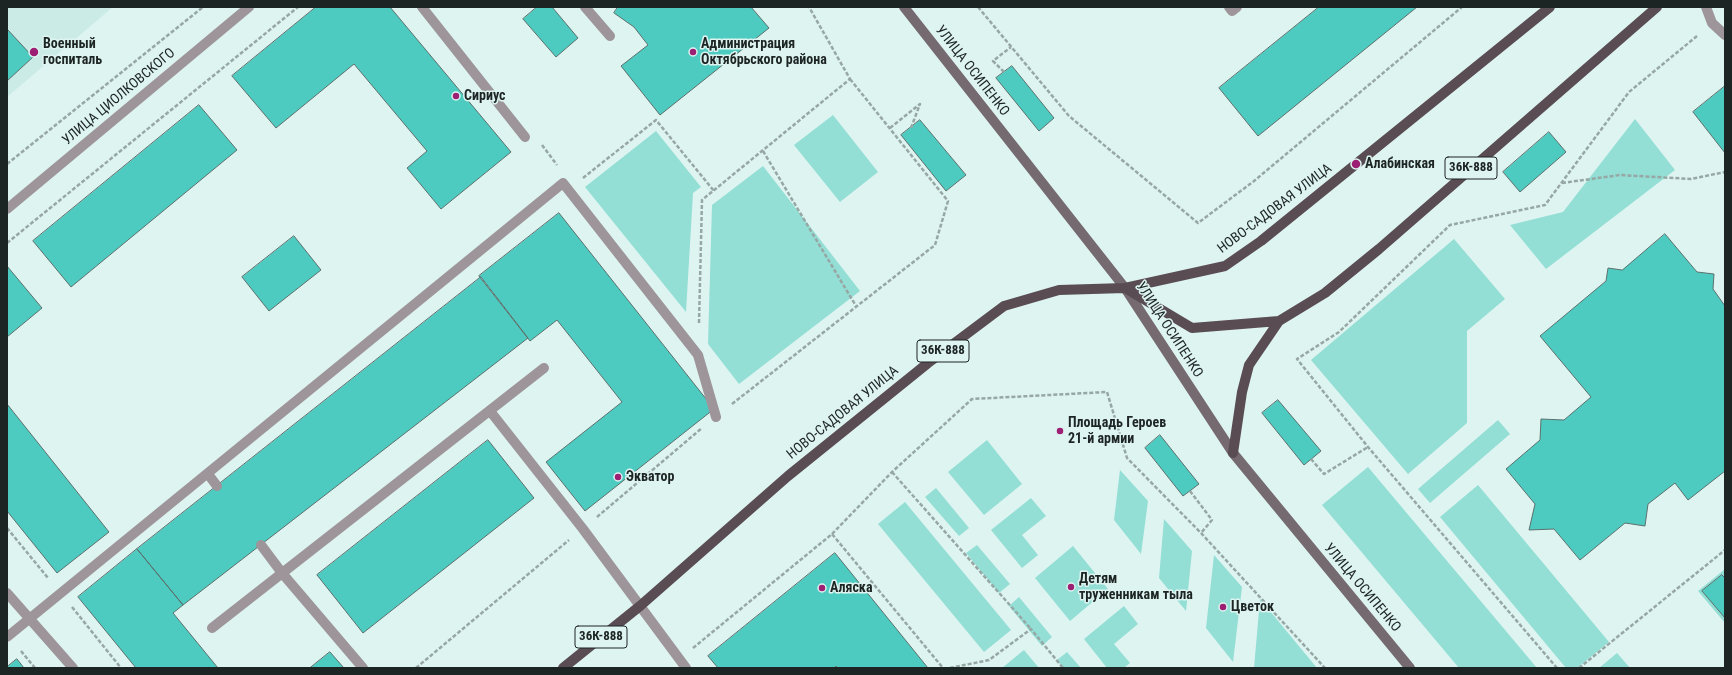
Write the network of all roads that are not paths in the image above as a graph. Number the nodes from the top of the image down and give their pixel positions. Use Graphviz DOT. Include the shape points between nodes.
graph roads {
  1 [pos="249,7"];
  2 [pos="422,7"];
  3 [pos="585,7"];
  4 [pos="904,7"];
  5 [pos="1229,7"];
  6 [pos="1237,7"];
  7 [pos="1550,7"];
  8 [pos="1657,7"];
  9 [pos="1706,7"];
  10 [pos="1725,35"];
  11 [pos="610,36"];
  12 [pos="525,137"];
  13 [pos="7,209"];
  14 [pos="1125,288"];
  15 [pos="1279,321"];
  16 [pos="544,368"];
  17 [pos="490,411"];
  18 [pos="716,417"];
  19 [pos="1233,454"];
  20 [pos="208,474"];
  21 [pos="217,486"];
  22 [pos="261,544"];
  23 [pos="282,573"];
  24 [pos="7,593"];
  25 [pos="640,606"];
  26 [pos="29,619"];
  27 [pos="212,628"];
  28 [pos="7,637"];
  29 [pos="72,668"];
  30 [pos="363,668"];
  31 [pos="563,668"];
  32 [pos="686,668"];
  33 [pos="1410,668"];
  1 -- 13 [label="street, УЛИЦА ЦИОЛКОВСКОГО"];
  2 -- 12 [label="street"];
  3 -- 11 [label="street"];
  4 -- 14 [label="main road, УЛИЦА ОСИПЕНКО"];
  5 -- 6 [label="street" via="1232,11"];
  7 -- 14 [label="main road, НОВО-САДОВАЯ УЛИЦА / 36К-888" via="1261,241 1226,266"];
  8 -- 15 [label="main road, 36К-888" via="1379,249 1325,293"];
  9 -- 10 [label="street" via="1712,23"];
  14 -- 15 [label="main road, 36К-888" via="1192,328"];
  14 -- 19 [label="main road, УЛИЦА ОСИПЕНКО"];
  14 -- 25 [label="main road, НОВО-САДОВАЯ УЛИЦА / 36К-888" via="1059,290 1004,306 928,363 788,476"];
  15 -- 19 [label="main road" via="1249,365 1242,392"];
  16 -- 17 [label="street"];
  17 -- 23 [label="street"];
  17 -- 25 [label="street"];
  18 -- 20 [label="street" via="698,355 564,184"];
  19 -- 33 [label="main road, УЛИЦА ОСИПЕНКО"];
  20 -- 21 [label="street"];
  20 -- 26 [label="street"];
  22 -- 23 [label="street"];
  23 -- 27 [label="street"];
  23 -- 30 [label="street"];
  24 -- 26 [label="street"];
  25 -- 31 [label="main road, НОВО-САДОВАЯ УЛИЦА / 36К-888"];
  25 -- 32 [label="street"];
  26 -- 28 [label="street"];
  26 -- 29 [label="street"];
}
